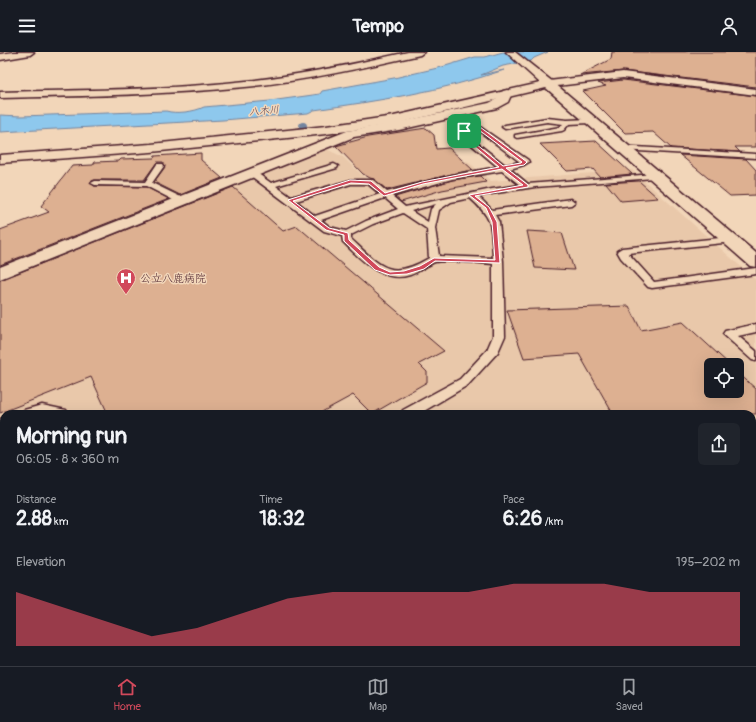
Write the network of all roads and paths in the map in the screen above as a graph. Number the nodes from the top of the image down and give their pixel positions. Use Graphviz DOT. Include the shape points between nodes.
graph roads {
  1 [pos="30,52"];
  2 [pos="420,52"];
  3 [pos="510,52"];
  4 [pos="3,55"];
  5 [pos="0,70"];
  6 [pos="546,82"];
  7 [pos="756,92"];
  8 [pos="507,93"];
  9 [pos="0,95"];
  10 [pos="590,121"];
  11 [pos="567,122"];
  12 [pos="505,127"];
  13 [pos="517,136"];
  14 [pos="622,148"];
  15 [pos="756,156"];
  16 [pos="0,159"];
  17 [pos="160,166"];
  18 [pos="334,166"];
  19 [pos="503,168"];
  20 [pos="251,173"];
  21 [pos="654,176"];
  22 [pos="95,183"];
  23 [pos="147,184"];
  24 [pos="269,186"];
  25 [pos="526,186"];
  26 [pos="384,194"];
  27 [pos="472,195"];
  28 [pos="290,200"];
  29 [pos="448,200"];
  30 [pos="182,201"];
  31 [pos="571,202"];
  32 [pos="404,210"];
  33 [pos="490,213"];
  34 [pos="314,219"];
  35 [pos="431,228"];
  36 [pos="347,234"];
  37 [pos="730,240"];
  38 [pos="434,259"];
  39 [pos="498,261"];
  40 [pos="756,262"];
  41 [pos="756,271"];
  42 [pos="0,273"];
  43 [pos="756,328"];
  44 [pos="756,357"];
  45 [pos="415,410"];
  1 -- 4 [label="street"];
  2 -- 9 [label="street" via="248,84 122,92"];
  3 -- 6 [label="street"];
  4 -- 5 [label="street"];
  6 -- 7 [label="street" via="623,75"];
  6 -- 8 [label="street"];
  6 -- 10 [label="street"];
  8 -- 16 [label="street" via="394,120 326,130 151,148"];
  8 -- 20 [label="street" via="504,100 493,106 351,134"];
  10 -- 11 [label="lane"];
  10 -- 14 [label="street"];
  11 -- 12 [label="lane" via="547,120"];
  11 -- 13 [label="lane" via="562,129"];
  14 -- 15 [label="lane"];
  14 -- 21 [label="street"];
  17 -- 23 [label="lane"];
  18 -- 24 [label="lane"];
  19 -- 19 [label="lane" via="525,162 480,128 464,131 463,135"];
  19 -- 25 [label="lane"];
  19 -- 26 [label="lane" via="422,183"];
  20 -- 24 [label="lane"];
  20 -- 30 [label="street"];
  21 -- 25 [label="lane"];
  21 -- 37 [label="street"];
  22 -- 23 [label="lane"];
  23 -- 30 [label="lane"];
  24 -- 28 [label="lane"];
  25 -- 27 [label="lane"];
  26 -- 28 [label="lane" via="370,182 350,182"];
  26 -- 32 [label="lane"];
  26 -- 34 [label="lane"];
  27 -- 29 [label="lane"];
  27 -- 33 [label="lane" via="488,208"];
  28 -- 34 [label="lane"];
  29 -- 32 [label="lane"];
  29 -- 35 [label="lane" via="435,209"];
  30 -- 42 [label="street"];
  31 -- 33 [label="lane"];
  32 -- 35 [label="lane"];
  32 -- 36 [label="lane" via="360,226"];
  33 -- 39 [label="lane" via="495,222"];
  34 -- 36 [label="lane" via="327,229"];
  35 -- 38 [label="lane"];
  36 -- 38 [label="lane" via="346,240 377,268 390,274 422,267"];
  37 -- 40 [label="street"];
  37 -- 41 [label="lane" via="622,251 652,285"];
  38 -- 39 [label="lane"];
  39 -- 45 [label="lane" via="499,336 492,352 464,382"];
  43 -- 44 [label="lane" via="729,334"];
}
